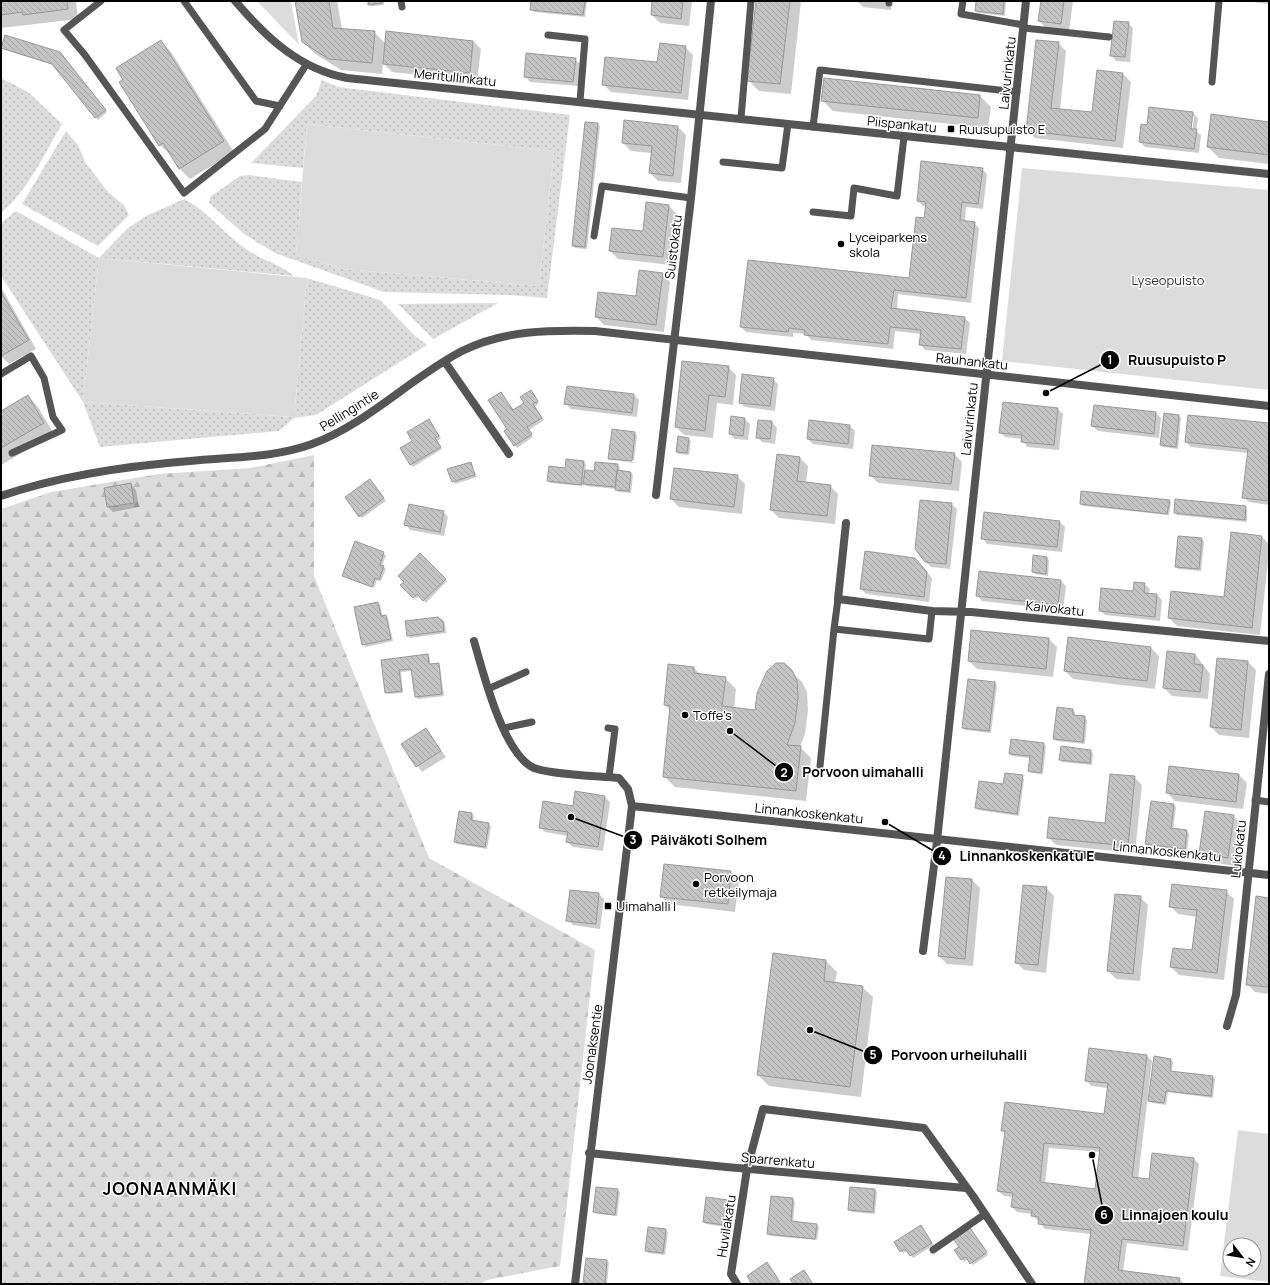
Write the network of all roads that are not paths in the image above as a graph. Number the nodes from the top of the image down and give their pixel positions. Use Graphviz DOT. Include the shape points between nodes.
graph roads {
  1 [pos="101,1"];
  2 [pos="184,1"];
  3 [pos="235,1"];
  4 [pos="711,1"];
  5 [pos="751,1"];
  6 [pos="963,1"];
  7 [pos="1026,1"];
  8 [pos="1219,1"];
  9 [pos="1024,26"];
  10 [pos="548,35"];
  11 [pos="1109,37"];
  12 [pos="306,64"];
  13 [pos="1212,82"];
  14 [pos="1017,92"];
  15 [pos="580,102"];
  16 [pos="280,106"];
  17 [pos="700,114"];
  18 [pos="741,118"];
  19 [pos="788,124"];
  20 [pos="813,127"];
  21 [pos="904,137"];
  22 [pos="1011,147"];
  23 [pos="723,162"];
  24 [pos="1269,174"];
  25 [pos="691,198"];
  26 [pos="813,212"];
  27 [pos="594,236"];
  28 [pos="673,341"];
  29 [pos="445,362"];
  30 [pos="1,374"];
  31 [pos="986,374"];
  32 [pos="1269,406"];
  33 [pos="12,453"];
  34 [pos="509,454"];
  35 [pos="656,495"];
  36 [pos="1,496"];
  37 [pos="846,523"];
  38 [pos="838,599"];
  39 [pos="932,610"];
  40 [pos="962,611"];
  41 [pos="834,629"];
  42 [pos="474,641"];
  43 [pos="1269,641"];
  44 [pos="526,672"];
  45 [pos="1269,674"];
  46 [pos="488,689"];
  47 [pos="532,722"];
  48 [pos="504,728"];
  49 [pos="608,728"];
  50 [pos="820,766"];
  51 [pos="609,777"];
  52 [pos="1255,800"];
  53 [pos="1269,802"];
  54 [pos="632,806"];
  55 [pos="937,839"];
  56 [pos="1248,872"];
  57 [pos="1269,875"];
  58 [pos="923,952"];
  59 [pos="1227,1026"];
  60 [pos="590,1153"];
  61 [pos="747,1169"];
  62 [pos="966,1188"];
  63 [pos="985,1214"];
  64 [pos="933,1250"];
  65 [pos="575,1284"];
  66 [pos="737,1284"];
  67 [pos="1032,1284"];
  1 -- 16 [label="lane" via="64,30 85,55 184,193 265,129"];
  2 -- 16 [label="lane" via="256,101"];
  3 -- 12 [label="street, Meritullinkatu" via="262,31"];
  4 -- 17 [label="street, Suistokatu"];
  5 -- 18 [label="lane"];
  6 -- 9 [label="lane" via="961,14"];
  7 -- 9 [label="street, Laivurinkatu"];
  8 -- 13 [label="lane"];
  9 -- 11 [label="lane"];
  9 -- 14 [label="street, Laivurinkatu"];
  10 -- 15 [label="lane" via="585,39"];
  12 -- 15 [label="street, Meritullinkatu" via="332,75 347,78"];
  12 -- 16 [label="lane"];
  14 -- 20 [label="lane" via="820,70"];
  14 -- 22 [label="street, Laivurinkatu"];
  15 -- 17 [label="street, Meritullinkatu"];
  17 -- 18 [label="street, Piispankatu"];
  17 -- 25 [label="street, Suistokatu"];
  18 -- 19 [label="street, Piispankatu"];
  19 -- 20 [label="street, Piispankatu"];
  19 -- 23 [label="lane" via="782,168"];
  20 -- 21 [label="street, Piispankatu"];
  21 -- 22 [label="street, Piispankatu"];
  21 -- 26 [label="lane" via="897,196 854,188 851,216"];
  22 -- 24 [label="street, Piispankatu"];
  22 -- 31 [label="street, Laivurinkatu"];
  25 -- 27 [label="lane" via="602,186"];
  25 -- 28 [label="street, Suistokatu"];
  28 -- 29 [label="street, Pellingintie" via="595,331 519,333 462,351"];
  28 -- 31 [label="street, Rauhankatu"];
  28 -- 35 [label="street, Suistokatu"];
  29 -- 34 [label="street"];
  29 -- 36 [label="street, Pellingintie" via="340,431 310,445 273,453 138,465 50,481"];
  30 -- 33 [label="lane" via="31,356 44,378 53,417 62,430"];
  31 -- 32 [label="street, Rauhankatu"];
  31 -- 40 [label="street, Laivurinkatu"];
  37 -- 38 [label="street"];
  38 -- 39 [label="street, Kaivokatu"];
  38 -- 41 [label="lane"];
  39 -- 40 [label="street, Kaivokatu"];
  39 -- 41 [label="lane" via="929,639"];
  40 -- 43 [label="street, Kaivokatu"];
  40 -- 55 [label="street, Laivurinkatu"];
  41 -- 50 [label="lane"];
  42 -- 46 [label="street"];
  44 -- 46 [label="lane"];
  45 -- 52 [label="street, Lukiokatu"];
  46 -- 48 [label="street"];
  47 -- 48 [label="lane"];
  48 -- 51 [label="street" via="516,751 524,761 535,768"];
  49 -- 51 [label="lane" via="615,729"];
  51 -- 54 [label="street" via="619,778 628,789"];
  52 -- 53 [label="lane"];
  52 -- 56 [label="street, Lukiokatu"];
  54 -- 55 [label="street, Linnankoskenkatu"];
  54 -- 60 [label="street, Joonaksentie"];
  55 -- 56 [label="street, Linnankoskenkatu"];
  55 -- 58 [label="street, Laivurinkatu"];
  56 -- 57 [label="street, Linnankoskenkatu"];
  56 -- 59 [label="street, Lukiokatu" via="1236,995"];
  60 -- 61 [label="street, Sparrenkatu"];
  60 -- 65 [label="street, Joonaksentie"];
  61 -- 62 [label="street, Sparrenkatu"];
  61 -- 62 [label="street, Huvilakatu" via="763,1109 924,1128"];
  61 -- 66 [label="street, Huvilakatu" via="730,1274"];
  62 -- 63 [label="street"];
  63 -- 64 [label="lane"];
  63 -- 67 [label="street"];
}
